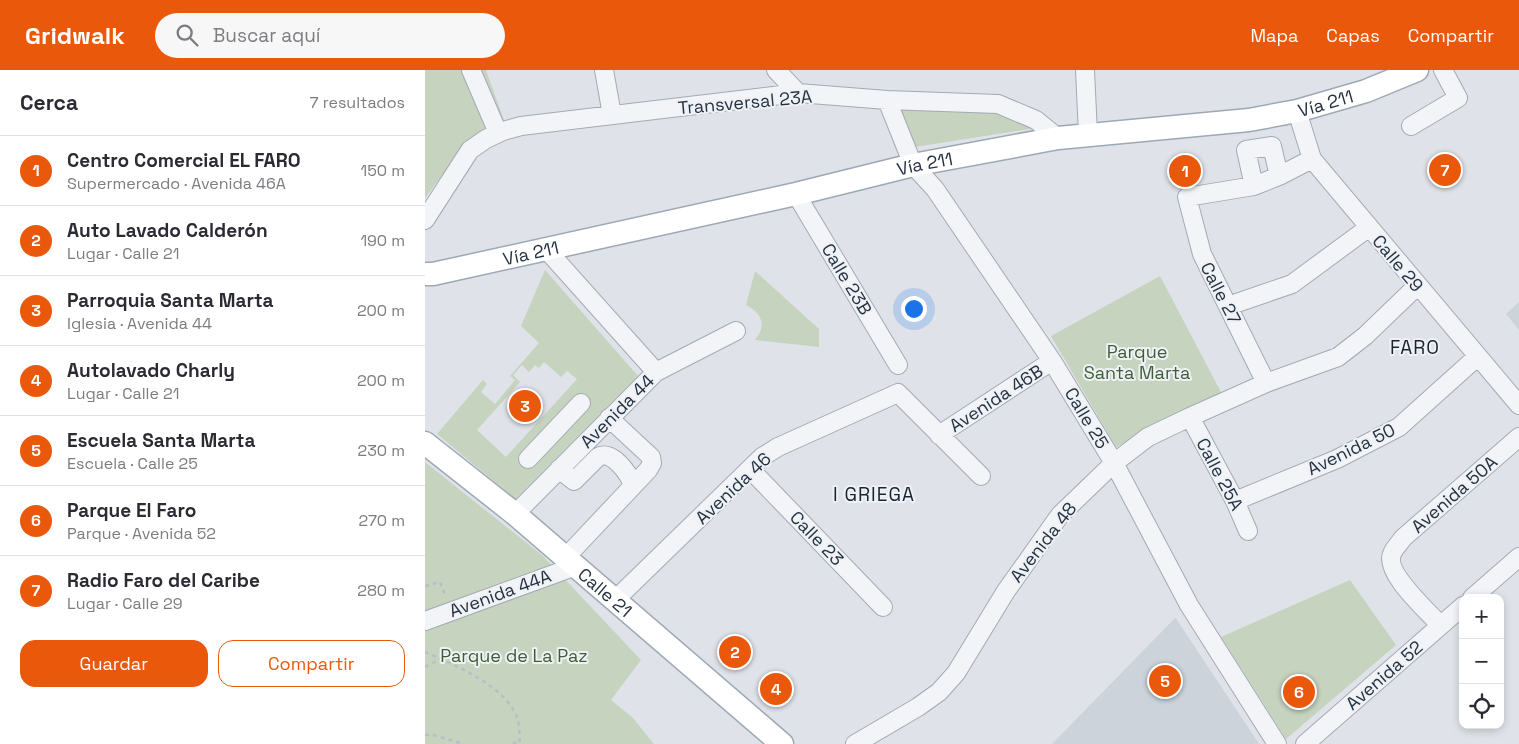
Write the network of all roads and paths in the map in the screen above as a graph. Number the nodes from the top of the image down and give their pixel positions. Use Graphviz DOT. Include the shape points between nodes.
graph roads {
  1 [pos="471,70"];
  2 [pos="604,70"];
  3 [pos="776,70"];
  4 [pos="1085,70"];
  5 [pos="1417,70"];
  6 [pos="1443,70"];
  7 [pos="798,93"];
  8 [pos="887,100"];
  9 [pos="1297,111"];
  10 [pos="612,116"];
  11 [pos="1411,126"];
  12 [pos="1088,134"];
  13 [pos="492,136"];
  14 [pos="1058,138"];
  15 [pos="1312,159"];
  16 [pos="913,165"];
  17 [pos="1279,176"];
  18 [pos="1254,186"];
  19 [pos="796,194"];
  20 [pos="425,220"];
  21 [pos="1368,228"];
  22 [pos="546,249"];
  23 [pos="428,275"];
  24 [pos="1417,286"];
  25 [pos="1228,306"];
  26 [pos="736,331"];
  27 [pos="1477,357"];
  28 [pos="1052,361"];
  29 [pos="898,365"];
  30 [pos="656,372"];
  31 [pos="1267,383"];
  32 [pos="581,403"];
  33 [pos="1519,405"];
  34 [pos="1190,417"];
  35 [pos="609,418"];
  36 [pos="939,435"];
  37 [pos="1519,437"];
  38 [pos="544,442"];
  39 [pos="425,443"];
  40 [pos="528,459"];
  41 [pos="1114,463"];
  42 [pos="563,465"];
  43 [pos="750,469"];
  44 [pos="981,476"];
  45 [pos="633,485"];
  46 [pos="1235,501"];
  47 [pos="515,514"];
  48 [pos="1248,531"];
  49 [pos="571,562"];
  50 [pos="1515,568"];
  51 [pos="439,582"];
  52 [pos="425,586"];
  53 [pos="1478,594"];
  54 [pos="615,600"];
  55 [pos="883,607"];
  56 [pos="1459,609"];
  57 [pos="425,621"];
  58 [pos="1441,625"];
  59 [pos="425,652"];
  60 [pos="440,659"];
  61 [pos="425,667"];
  62 [pos="425,735"];
  63 [pos="520,739"];
  64 [pos="464,744"];
  65 [pos="513,744"];
  66 [pos="520,744"];
  67 [pos="782,744"];
  68 [pos="855,744"];
  69 [pos="1277,744"];
  70 [pos="1305,744"];
  1 -- 13 [label="street"];
  2 -- 10 [label="street"];
  3 -- 7 [label="street"];
  4 -- 12 [label="street"];
  5 -- 9 [label="main road, Vía 211" via="1367,91"];
  6 -- 11 [label="street" via="1458,98"];
  7 -- 8 [label="street, Transversal 23A"];
  7 -- 10 [label="street, Transversal 23A"];
  8 -- 14 [label="street, Transversal 23A" via="998,104 1036,120"];
  8 -- 16 [label="street, Calle 25"];
  9 -- 12 [label="main road, Vía 211" via="1249,120"];
  9 -- 15 [label="street, Calle 29"];
  10 -- 13 [label="street, Transversal 23A" via="521,126"];
  12 -- 14 [label="main road, Vía 211"];
  13 -- 20 [label="street" via="470,150"];
  14 -- 16 [label="main road, Vía 211"];
  15 -- 17 [label="street"];
  15 -- 21 [label="street, Calle 29"];
  16 -- 19 [label="main road, Vía 211"];
  16 -- 28 [label="street, Calle 25" via="935,189"];
  17 -- 18 [label="street"];
  17 -- 18 [label="street" via="1272,146 1246,150"];
  18 -- 25 [label="street, Calle 27" via="1187,197 1202,254"];
  19 -- 22 [label="main road, Vía 211"];
  19 -- 29 [label="street, Calle 23B"];
  21 -- 24 [label="street, Calle 29"];
  21 -- 25 [label="street" via="1292,284"];
  22 -- 23 [label="main road, Vía 211"];
  22 -- 30 [label="street"];
  24 -- 27 [label="street, Calle 29"];
  24 -- 31 [label="street, Avenida 48" via="1365,336 1338,356"];
  25 -- 31 [label="street, Calle 27"];
  26 -- 30 [label="street, Avenida 44"];
  27 -- 33 [label="street, Calle 29"];
  27 -- 46 [label="street, Avenida 50" via="1399,427 1337,459"];
  28 -- 36 [label="street, Avenida 46B"];
  28 -- 41 [label="street, Calle 25"];
  30 -- 35 [label="street, Avenida 44"];
  31 -- 34 [label="street, Avenida 48"];
  32 -- 38 [label="street"];
  34 -- 41 [label="street, Avenida 48" via="1149,437"];
  34 -- 46 [label="street, Calle 25A"];
  35 -- 42 [label="street, Avenida 44"];
  35 -- 45 [label="street" via="651,457 648,470"];
  36 -- 43 [label="street, Avenida 46" via="898,393 779,447"];
  36 -- 44 [label="street"];
  37 -- 58 [label="street, Avenida 50A" via="1403,538 1392,554 1391,564 1397,577"];
  38 -- 40 [label="street"];
  38 -- 42 [label="street"];
  39 -- 47 [label="main road, Calle 21"];
  41 -- 68 [label="street, Avenida 48" via="1060,515 1006,591 956,673 939,692"];
  41 -- 69 [label="street, Calle 25" via="1189,605"];
  42 -- 45 [label="street" via="574,481 597,456 609,456 629,475"];
  42 -- 47 [label="street, Avenida 44"];
  43 -- 54 [label="street, Avenida 46"];
  43 -- 55 [label="street, Calle 23"];
  45 -- 49 [label="street"];
  46 -- 48 [label="street, Calle 25A"];
  47 -- 49 [label="main road, Calle 21"];
  49 -- 54 [label="main road, Calle 21"];
  49 -- 57 [label="street, Avenida 44A"];
  50 -- 53 [label="street"];
  51 -- 52 [label="path"];
  54 -- 67 [label="main road, Calle 21"];
  56 -- 58 [label="street, Avenida 52"];
  58 -- 70 [label="street, Avenida 52"];
  59 -- 60 [label="path"];
  60 -- 61 [label="path"];
  60 -- 63 [label="path" via="463,668 511,704 518,719"];
  62 -- 64 [label="path"];
  63 -- 65 [label="path"];
  63 -- 66 [label="path"];
}
